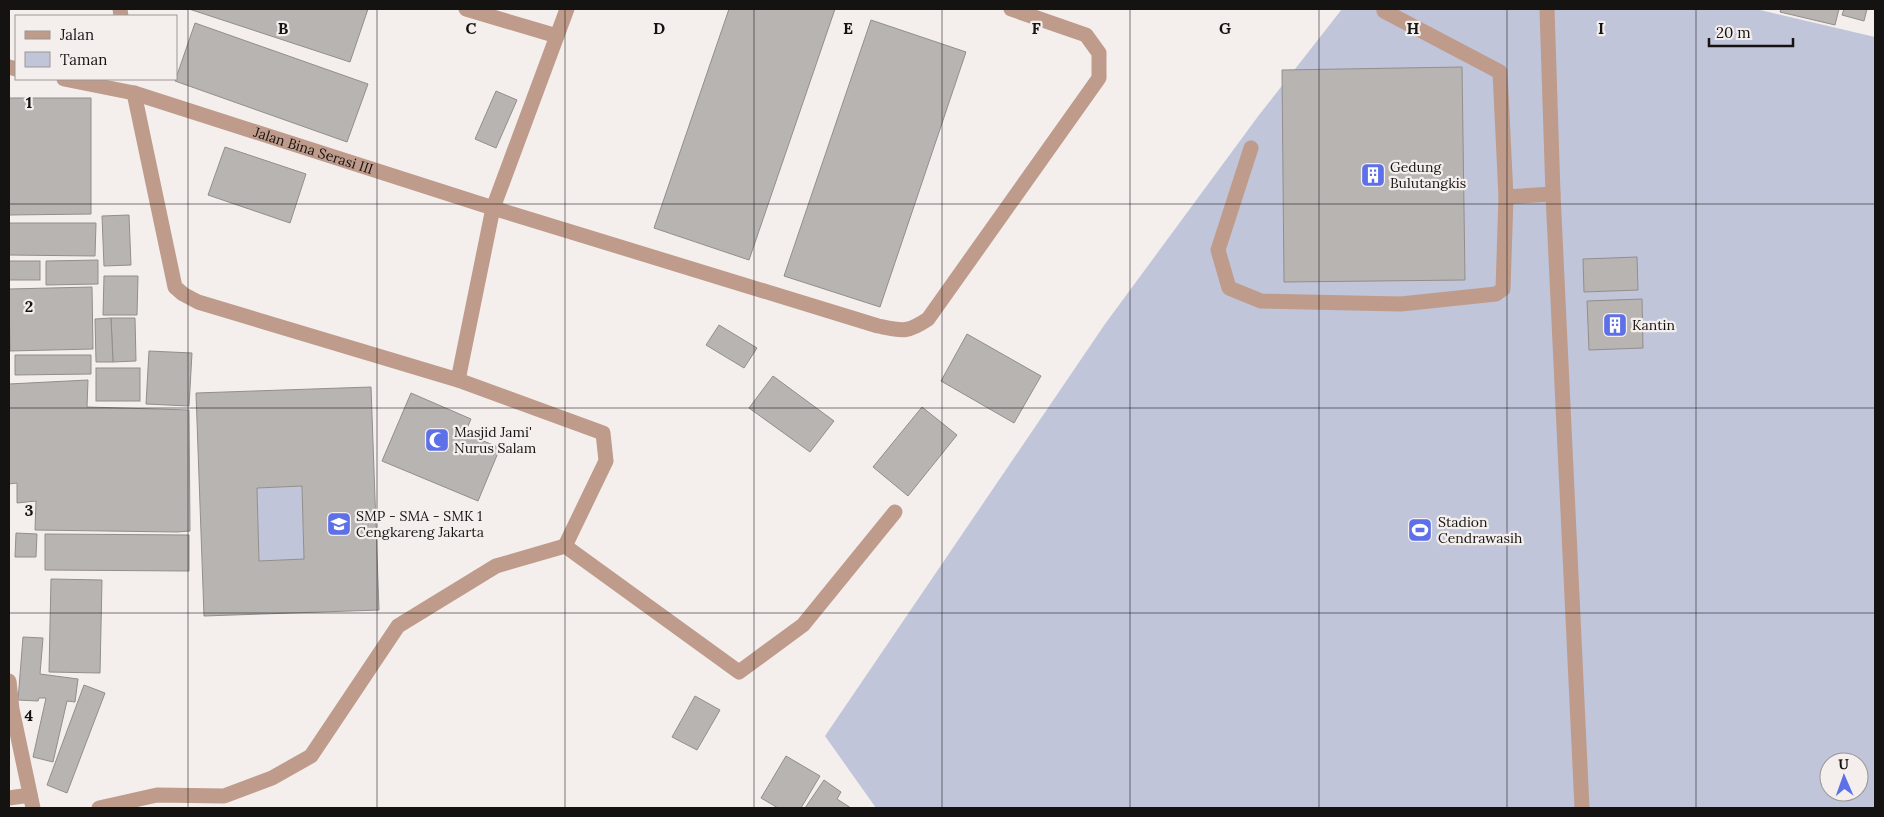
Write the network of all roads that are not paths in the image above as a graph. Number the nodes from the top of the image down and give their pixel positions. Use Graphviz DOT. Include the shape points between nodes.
graph roads {
  1 [pos="466,9"];
  2 [pos="567,9"];
  3 [pos="1011,9"];
  4 [pos="1547,9"];
  5 [pos="1384,11"];
  6 [pos="557,36"];
  7 [pos="74,80"];
  8 [pos="133,86"];
  9 [pos="1252,148"];
  10 [pos="1553,194"];
  11 [pos="1506,196"];
  12 [pos="493,208"];
  13 [pos="458,380"];
  14 [pos="895,512"];
  15 [pos="565,546"];
  16 [pos="9,681"];
  17 [pos="10,708"];
  18 [pos="9,798"];
  19 [pos="31,802"];
  20 [pos="99,808"];
  21 [pos="1582,808"];
  1 -- 6 [label="street"];
  2 -- 6 [label="street"];
  3 -- 12 [label="street, Jalan Bina Serasi III" via="1086,35 1099,53 1099,78 928,319 912,330 878,326"];
  4 -- 10 [label="street"];
  5 -- 11 [label="street" via="1500,72"];
  6 -- 12 [label="street"];
  7 -- 8 [label="street, Jalan Bina Serasi III"];
  8 -- 12 [label="street, Jalan Bina Serasi III"];
  8 -- 13 [label="street" via="175,287 198,302"];
  9 -- 11 [label="street" via="1218,250 1228,288 1262,301 1401,304 1496,294 1503,289"];
  10 -- 11 [label="street"];
  10 -- 21 [label="street"];
  12 -- 13 [label="street"];
  13 -- 15 [label="street" via="603,433 606,461"];
  14 -- 15 [label="street" via="803,625 739,672"];
  15 -- 20 [label="street" via="496,566 398,626 310,756 272,778 224,796 157,794"];
  16 -- 17 [label="street"];
  17 -- 19 [label="street"];
  18 -- 19 [label="street"];
}
